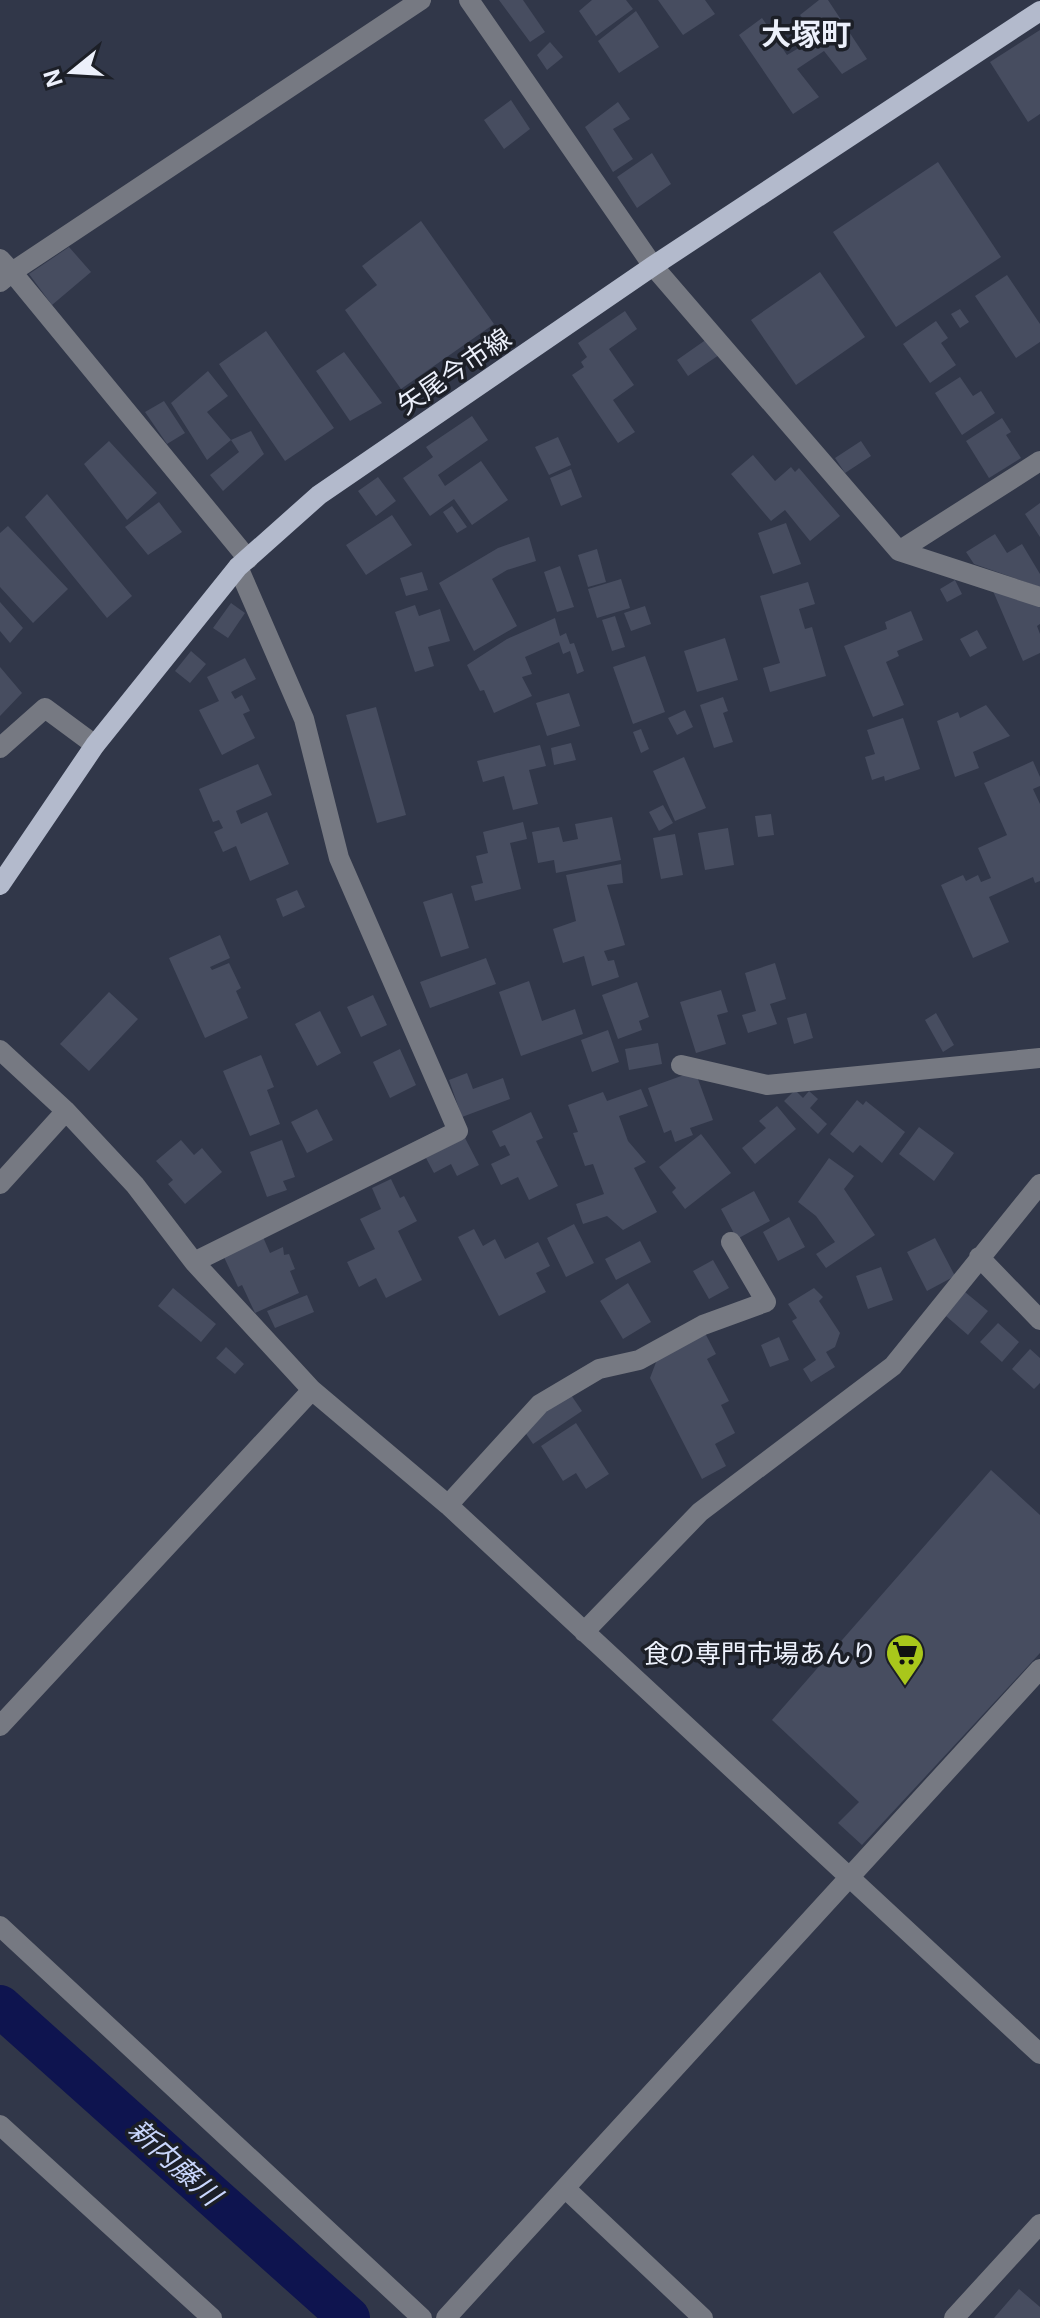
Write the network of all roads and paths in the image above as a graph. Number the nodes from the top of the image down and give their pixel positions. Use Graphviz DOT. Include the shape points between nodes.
graph roads {
  1 [pos="421,0"];
  2 [pos="469,0"];
  3 [pos="1040,11"];
  4 [pos="653,266"];
  5 [pos="4,271"];
  6 [pos="1040,461"];
  7 [pos="899,551"];
  8 [pos="243,563"];
  9 [pos="1040,597"];
  10 [pos="95,745"];
  11 [pos="0,748"];
  12 [pos="0,885"];
  13 [pos="0,1050"];
  14 [pos="1040,1058"];
  15 [pos="681,1065"];
  16 [pos="66,1111"];
  17 [pos="0,1184"];
  18 [pos="1040,1184"];
  19 [pos="731,1242"];
  20 [pos="979,1257"];
  21 [pos="194,1262"];
  22 [pos="1040,1320"];
  23 [pos="312,1390"];
  24 [pos="448,1505"];
  25 [pos="584,1632"];
  26 [pos="1040,1669"];
  27 [pos="0,1726"];
  28 [pos="850,1877"];
  29 [pos="0,1926"];
  30 [pos="1040,2054"];
  31 [pos="0,2125"];
  32 [pos="565,2188"];
  33 [pos="1040,2224"];
  34 [pos="212,2318"];
  35 [pos="422,2318"];
  36 [pos="446,2318"];
  37 [pos="703,2318"];
  38 [pos="954,2318"];
  1 -- 5 [label="street"];
  2 -- 4 [label="street"];
  3 -- 4 [label="main road, 矢尾今市線"];
  4 -- 7 [label="street"];
  4 -- 8 [label="main road, 矢尾今市線" via="319,495"];
  5 -- 8 [label="street"];
  6 -- 7 [label="street"];
  7 -- 9 [label="street"];
  8 -- 10 [label="main road, 矢尾今市線"];
  8 -- 21 [label="street" via="304,719 339,858 458,1131"];
  10 -- 11 [label="street" via="45,708"];
  10 -- 12 [label="main road, 矢尾今市線"];
  13 -- 16 [label="street"];
  14 -- 15 [label="street" via="767,1085"];
  16 -- 17 [label="street"];
  16 -- 21 [label="street" via="135,1185"];
  18 -- 20 [label="street"];
  19 -- 24 [label="street" via="766,1302 703,1325 639,1360 599,1369 540,1404"];
  20 -- 22 [label="street"];
  20 -- 25 [label="street" via="893,1366 700,1512"];
  21 -- 23 [label="street"];
  23 -- 24 [label="street"];
  23 -- 27 [label="street"];
  24 -- 25 [label="street"];
  25 -- 28 [label="street"];
  26 -- 28 [label="street"];
  28 -- 30 [label="street"];
  28 -- 32 [label="street"];
  29 -- 35 [label="street"];
  31 -- 34 [label="street"];
  32 -- 36 [label="street"];
  32 -- 37 [label="street"];
  33 -- 38 [label="street"];
}
